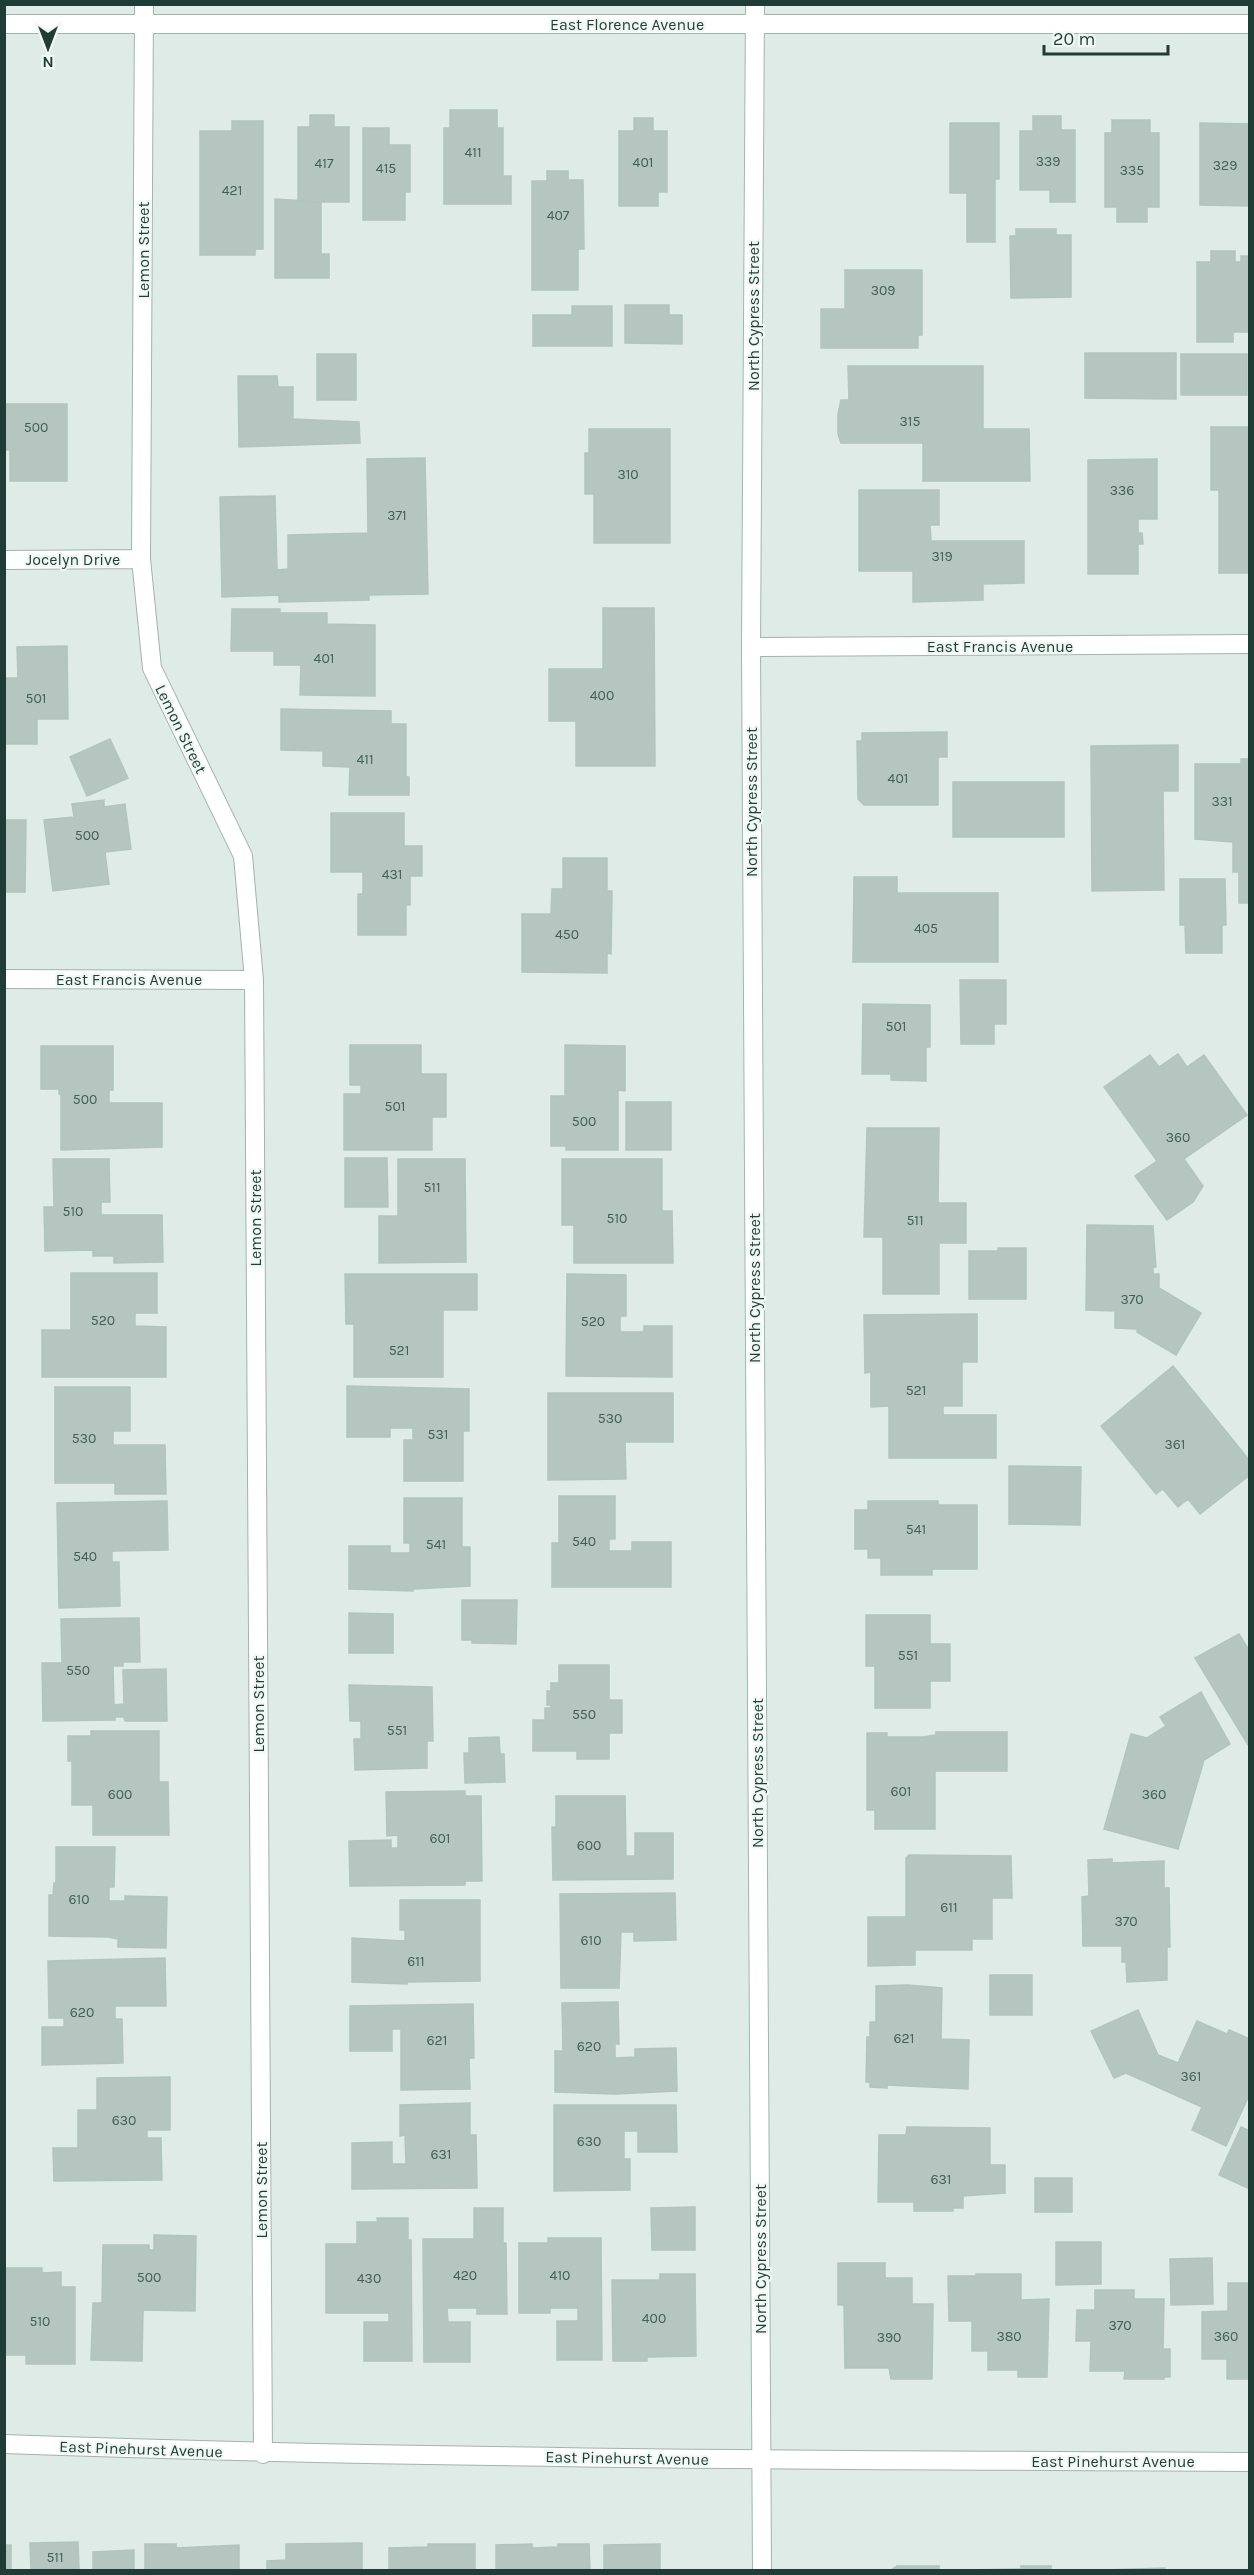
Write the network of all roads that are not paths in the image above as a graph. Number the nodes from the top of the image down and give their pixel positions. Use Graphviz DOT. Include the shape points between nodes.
graph roads {
  1 [pos="755,4"];
  2 [pos="144,14"];
  3 [pos="4,24"];
  4 [pos="755,24"];
  5 [pos="1250,24"];
  6 [pos="141,559"];
  7 [pos="4,560"];
  8 [pos="1250,644"];
  9 [pos="751,647"];
  10 [pos="4,978"];
  11 [pos="254,980"];
  12 [pos="4,2444"];
  13 [pos="263,2454"];
  14 [pos="761,2460"];
  15 [pos="1250,2462"];
  16 [pos="762,2571"];
  1 -- 4 [label="street, North Cypress Street"];
  2 -- 3 [label="street, East Florence Avenue"];
  2 -- 4 [label="street, East Florence Avenue"];
  2 -- 6 [label="street, Lemon Street"];
  4 -- 5 [label="street, East Florence Avenue"];
  4 -- 9 [label="street, North Cypress Street"];
  6 -- 7 [label="street, Jocelyn Drive"];
  6 -- 11 [label="street, Lemon Street" via="152,668 243,856"];
  8 -- 9 [label="street, East Francis Avenue"];
  9 -- 14 [label="street, North Cypress Street"];
  10 -- 11 [label="street, East Francis Avenue"];
  11 -- 13 [label="street, Lemon Street"];
  12 -- 13 [label="street, East Pinehurst Avenue"];
  13 -- 14 [label="street, East Pinehurst Avenue"];
  14 -- 15 [label="street, East Pinehurst Avenue"];
  14 -- 16 [label="street, North Cypress Street"];
}
